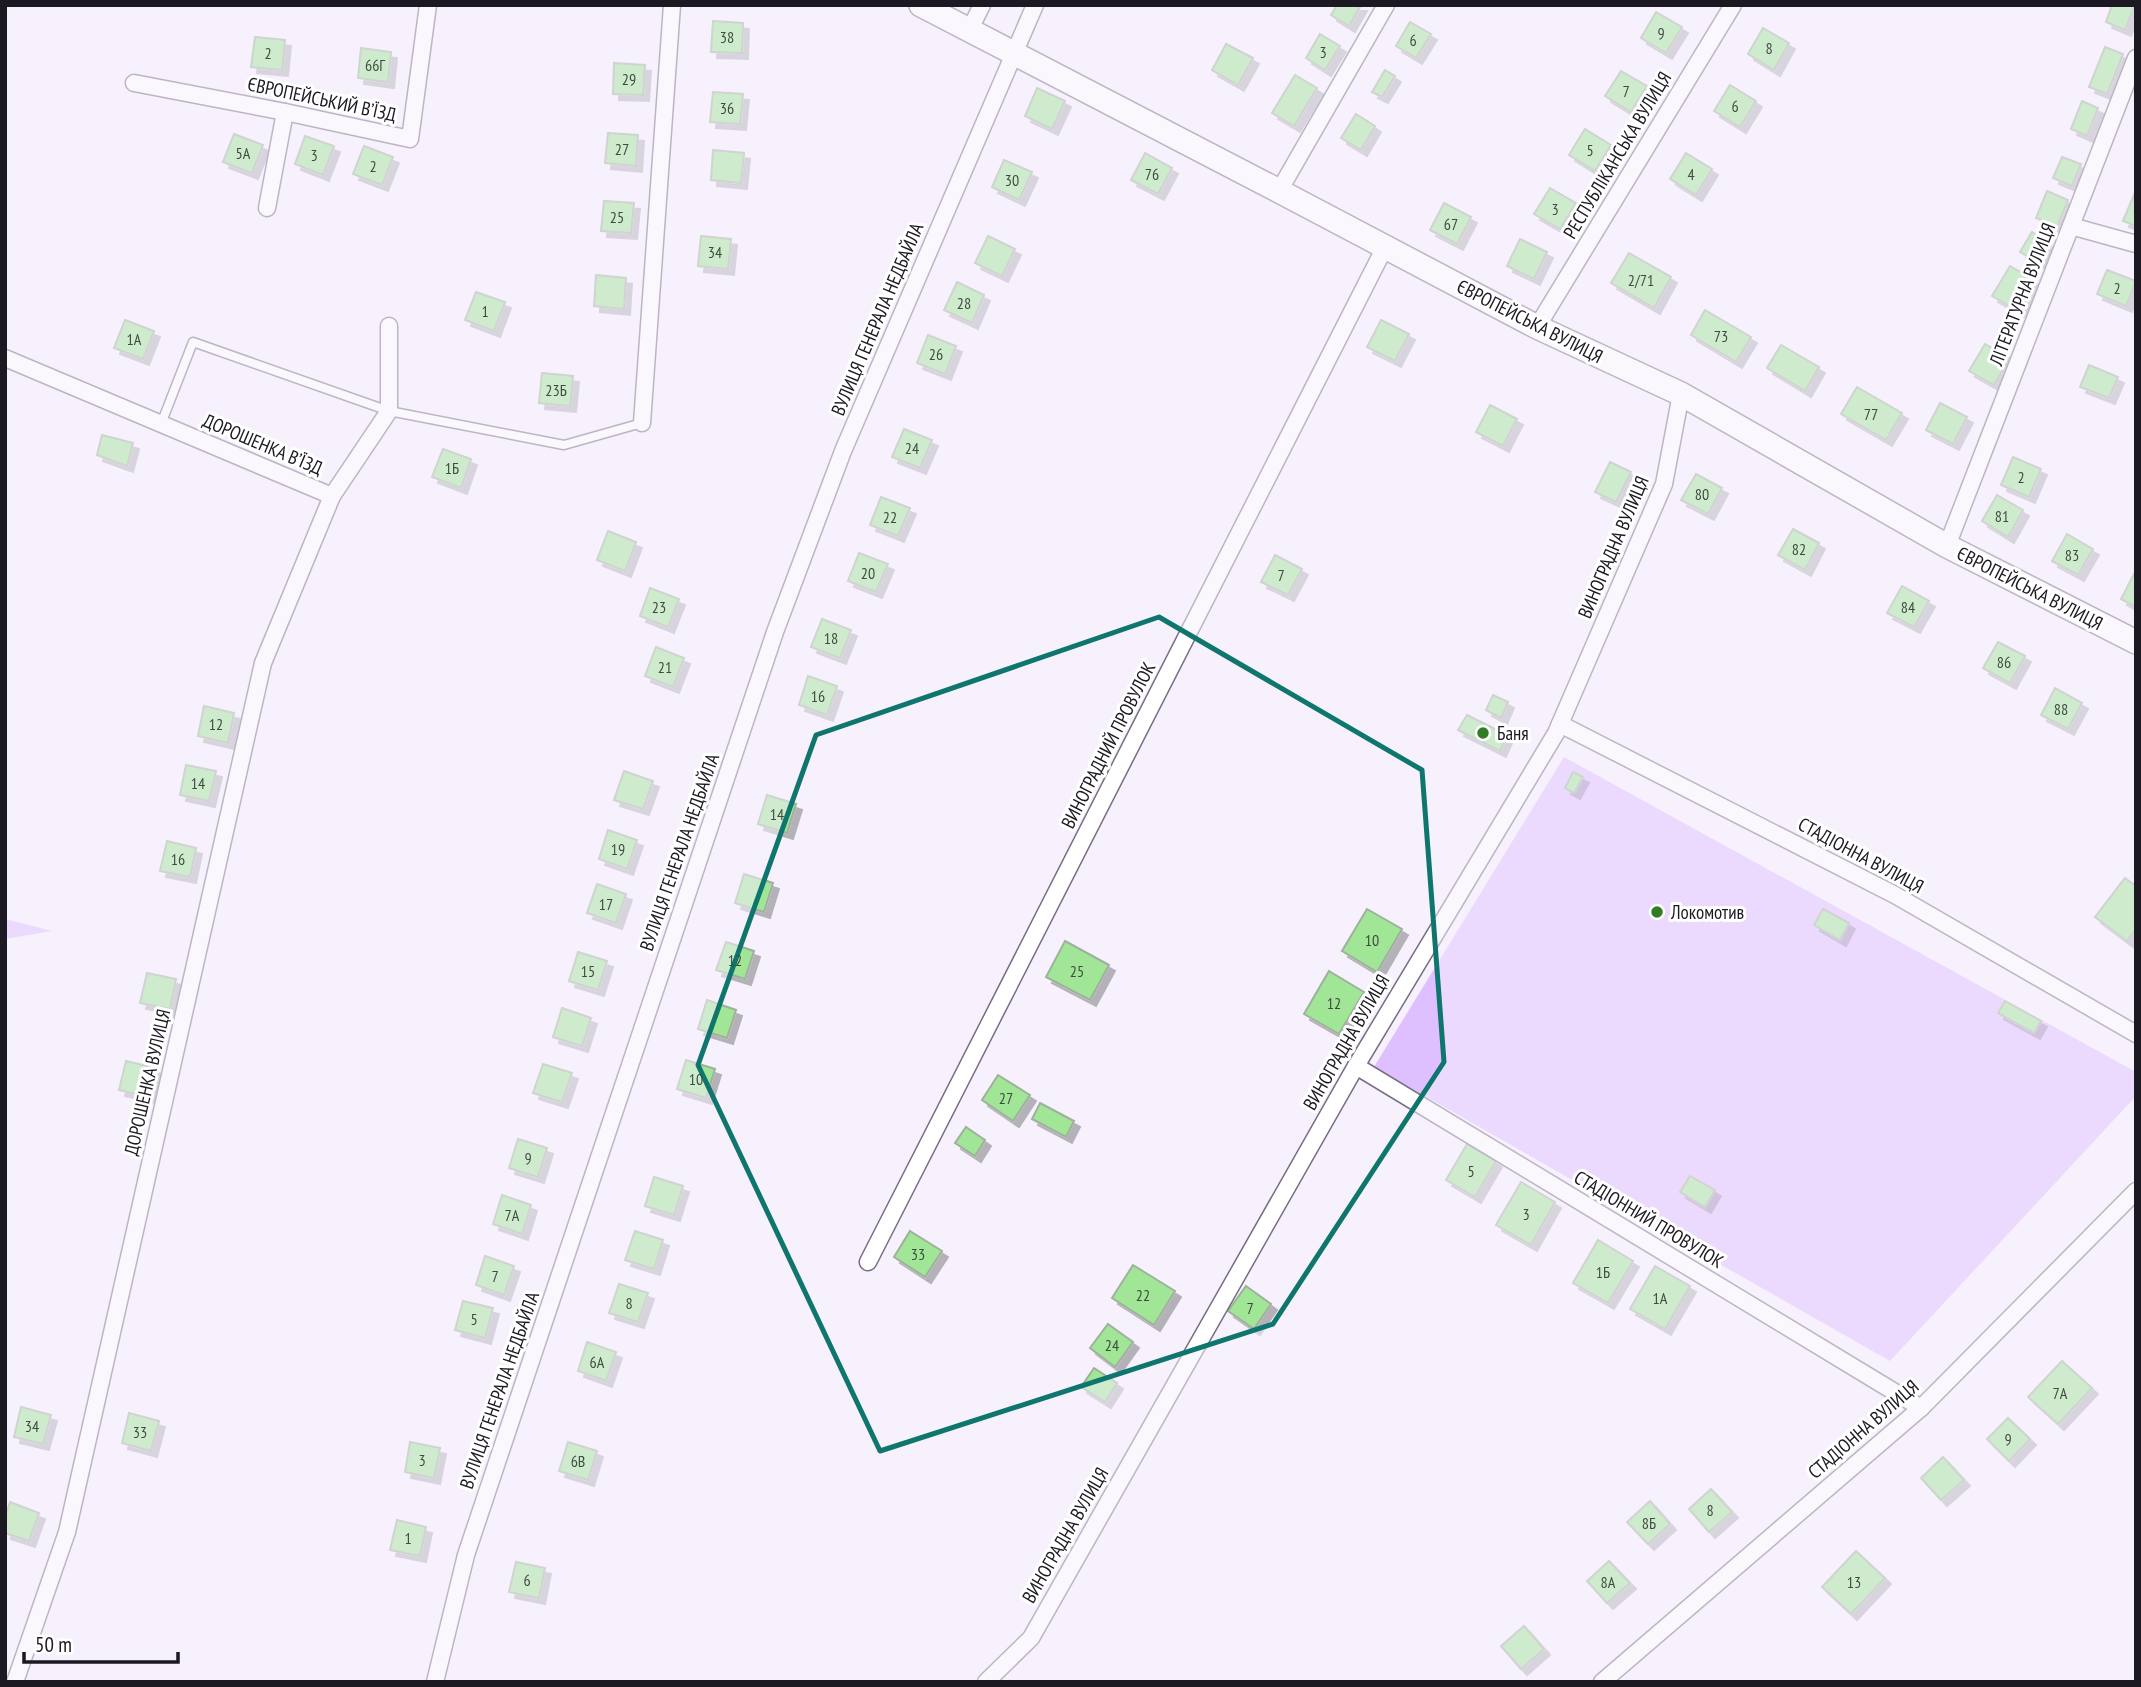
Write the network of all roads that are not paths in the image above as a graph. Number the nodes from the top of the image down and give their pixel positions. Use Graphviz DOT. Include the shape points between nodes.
graph roads {
  1 [pos="428,5"];
  2 [pos="672,5"];
  3 [pos="921,5"];
  4 [pos="982,5"];
  5 [pos="1035,5"];
  6 [pos="1386,5"];
  7 [pos="1732,5"];
  8 [pos="969,31"];
  9 [pos="1013,54"];
  10 [pos="2136,58"];
  11 [pos="134,83"];
  12 [pos="285,111"];
  13 [pos="1279,191"];
  14 [pos="267,208"];
  15 [pos="2071,226"];
  16 [pos="2136,244"];
  17 [pos="1385,247"];
  18 [pos="389,326"];
  19 [pos="1537,327"];
  20 [pos="5,358"];
  21 [pos="1681,394"];
  22 [pos="389,411"];
  23 [pos="642,423"];
  24 [pos="162,424"];
  25 [pos="332,496"];
  26 [pos="1947,546"];
  27 [pos="2136,642"];
  28 [pos="1560,724"];
  29 [pos="2136,1034"];
  30 [pos="1356,1066"];
  31 [pos="2136,1191"];
  32 [pos="868,1262"];
  33 [pos="1922,1408"];
  34 [pos="15,1682"];
  35 [pos="435,1682"];
  36 [pos="986,1682"];
  37 [pos="1602,1682"];
  1 -- 12 [label="street, ЄВРОПЕЙСЬКИЙ В’ЇЗД" via="410,139"];
  2 -- 23 [label="street"];
  3 -- 8 [label="street, ЄВРОПЕЙСЬКА ВУЛИЦЯ"];
  4 -- 8 [label="street"];
  5 -- 9 [label="street, ВУЛИЦЯ ГЕНЕРАЛА НЕДБАЙЛА"];
  6 -- 13 [label="street"];
  7 -- 19 [label="street, РЕСПУБЛІКАНСЬКА ВУЛИЦЯ"];
  8 -- 9 [label="street, ЄВРОПЕЙСЬКА ВУЛИЦЯ"];
  9 -- 13 [label="street, ЄВРОПЕЙСЬКА ВУЛИЦЯ"];
  9 -- 35 [label="street, ВУЛИЦЯ ГЕНЕРАЛА НЕДБАЙЛА" via="843,451 775,632 466,1555"];
  10 -- 15 [label="street, ЛІТЕРАТУРНА ВУЛИЦЯ"];
  11 -- 12 [label="street, ЄВРОПЕЙСЬКИЙ В’ЇЗД"];
  12 -- 14 [label="street"];
  13 -- 17 [label="street, ЄВРОПЕЙСЬКА ВУЛИЦЯ"];
  15 -- 16 [label="street"];
  15 -- 26 [label="street, ЛІТЕРАТУРНА ВУЛИЦЯ"];
  17 -- 19 [label="street, ЄВРОПЕЙСЬКА ВУЛИЦЯ"];
  17 -- 32 [label="street, ВИНОГРАДНИЙ ПРОВУЛОК"];
  18 -- 22 [label="street"];
  19 -- 21 [label="street, ЄВРОПЕЙСЬКА ВУЛИЦЯ"];
  20 -- 24 [label="street, ДОРОШЕНКА В’ЇЗД"];
  21 -- 26 [label="street, ЄВРОПЕЙСЬКА ВУЛИЦЯ"];
  21 -- 28 [label="street, ВИНОГРАДНА ВУЛИЦЯ" via="1664,484"];
  22 -- 23 [label="lane" via="564,445"];
  22 -- 24 [label="lane" via="193,342"];
  22 -- 25 [label="street, ДОРОШЕНКА В’ЇЗД"];
  24 -- 25 [label="street, ДОРОШЕНКА В’ЇЗД"];
  25 -- 34 [label="street, ДОРОШЕНКА ВУЛИЦЯ" via="263,663 67,1532"];
  26 -- 27 [label="street, ЄВРОПЕЙСЬКА ВУЛИЦЯ"];
  28 -- 29 [label="street, СТАДІОННА ВУЛИЦЯ" via="1895,895"];
  28 -- 30 [label="street, ВИНОГРАДНА ВУЛИЦЯ"];
  30 -- 33 [label="street, СТАДІОННИЙ ПРОВУЛОК"];
  30 -- 36 [label="street, ВИНОГРАДНА ВУЛИЦЯ" via="1031,1638"];
  31 -- 33 [label="street, СТАДІОННА ВУЛИЦЯ"];
  33 -- 37 [label="street, СТАДІОННА ВУЛИЦЯ"];
}
